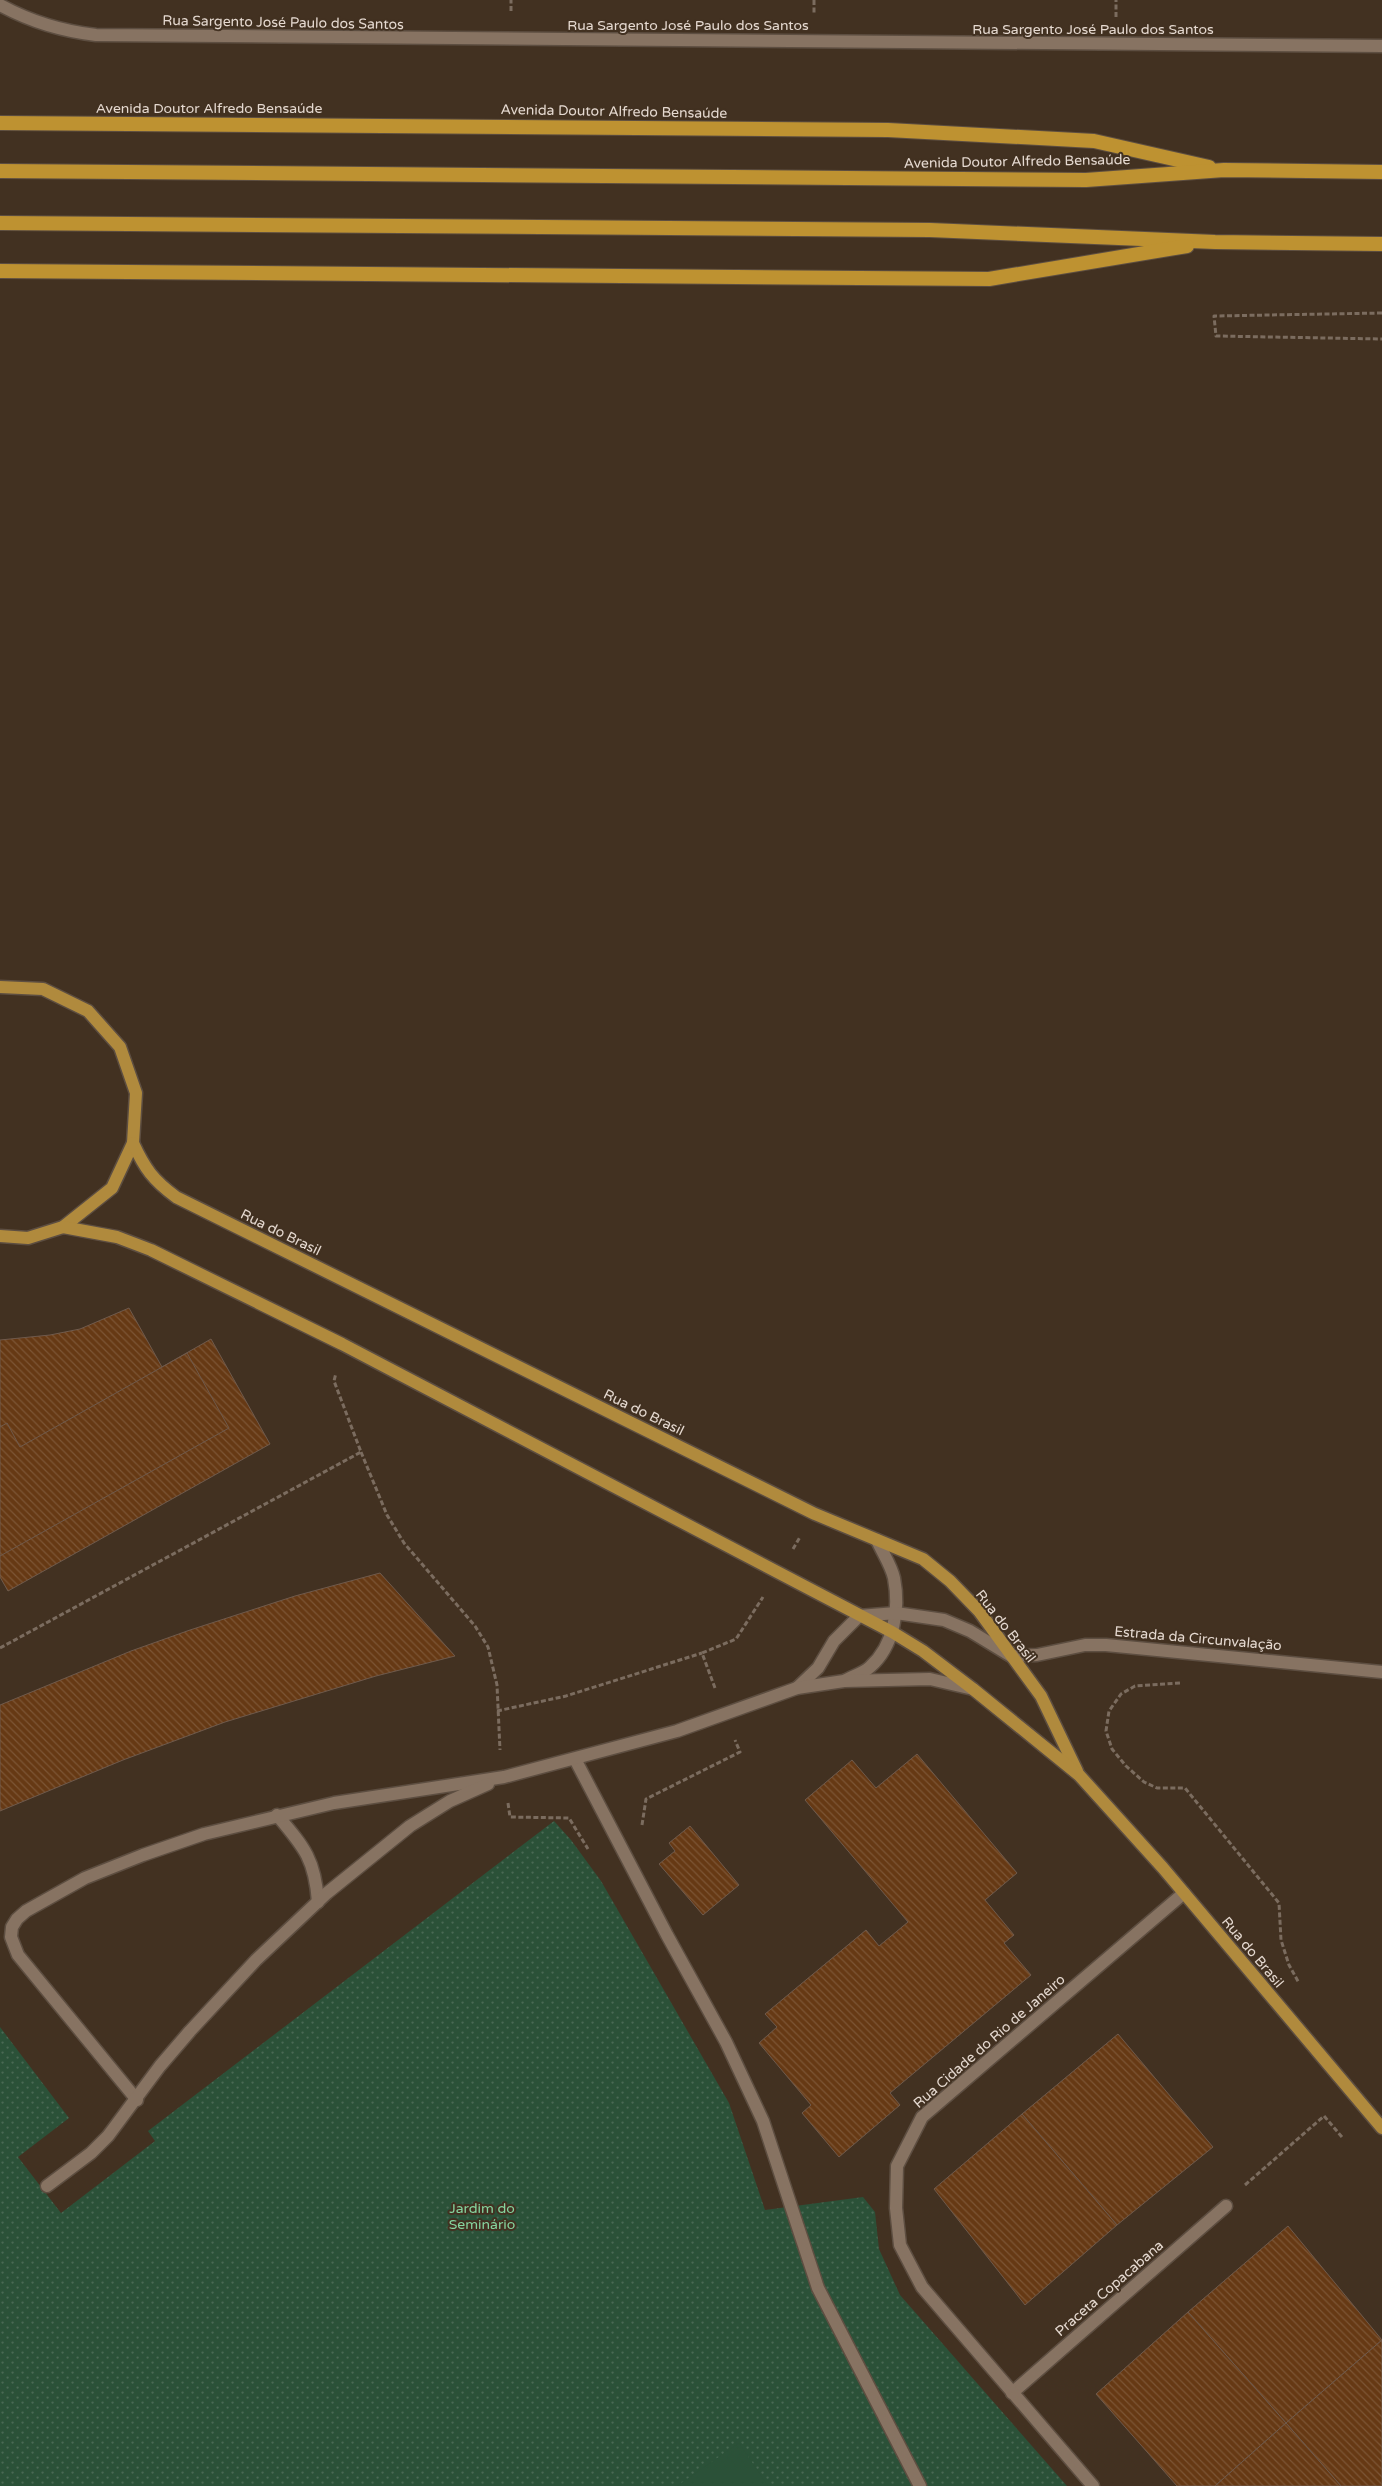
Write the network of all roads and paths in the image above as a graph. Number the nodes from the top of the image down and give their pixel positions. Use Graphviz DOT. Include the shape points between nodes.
graph roads {
  1 [pos="511,0"];
  2 [pos="814,0"];
  3 [pos="1116,0"];
  4 [pos="0,5"];
  5 [pos="511,9"];
  6 [pos="814,11"];
  7 [pos="1116,14"];
  8 [pos="1382,46"];
  9 [pos="0,123"];
  10 [pos="1224,170"];
  11 [pos="0,171"];
  12 [pos="1382,172"];
  13 [pos="0,222"];
  14 [pos="1215,242"];
  15 [pos="1382,244"];
  16 [pos="0,271"];
  17 [pos="1382,313"];
  18 [pos="1382,339"];
  19 [pos="0,987"];
  20 [pos="133,1143"];
  21 [pos="63,1227"];
  22 [pos="0,1236"];
  23 [pos="342,1344"];
  24 [pos="361,1452"];
  25 [pos="815,1514"];
  26 [pos="876,1540"];
  27 [pos="778,1572"];
  28 [pos="896,1613"];
  29 [pos="859,1616"];
  30 [pos="892,1632"];
  31 [pos="0,1648"];
  32 [pos="702,1653"];
  33 [pos="1011,1656"];
  34 [pos="1382,1672"];
  35 [pos="844,1681"];
  36 [pos="1188,1684"];
  37 [pos="797,1688"];
  38 [pos="973,1689"];
  39 [pos="497,1711"];
  40 [pos="725,1714"];
  41 [pos="575,1759"];
  42 [pos="1079,1775"];
  43 [pos="504,1777"];
  44 [pos="277,1815"];
  45 [pos="618,1841"];
  46 [pos="1184,1893"];
  47 [pos="318,1902"];
  48 [pos="1304,1990"];
  49 [pos="137,2100"];
  50 [pos="1382,2128"];
  51 [pos="1342,2138"];
  52 [pos="48,2186"];
  53 [pos="1226,2206"];
  54 [pos="1012,2393"];
  55 [pos="920,2486"];
  56 [pos="1093,2486"];
  1 -- 5 [label="path"];
  2 -- 6 [label="path"];
  3 -- 7 [label="path"];
  4 -- 8 [label="street, Rua Sargento José Paulo dos Santos" via="46,26 96,35"];
  9 -- 10 [label="highway, Avenida Doutor Alfredo Bensaúde" via="888,130 1094,141"];
  10 -- 11 [label="highway, Avenida Doutor Alfredo Bensaúde" via="1086,180"];
  10 -- 12 [label="highway, Avenida Doutor Alfredo Bensaúde"];
  13 -- 14 [label="highway" via="930,230"];
  14 -- 15 [label="highway"];
  14 -- 16 [label="highway" via="989,280"];
  17 -- 18 [label="path" via="1214,316 1216,336"];
  19 -- 20 [label="main road" via="43,989 88,1011 120,1048 136,1094"];
  20 -- 21 [label="main road" via="112,1188"];
  20 -- 25 [label="main road, Rua do Brasil" via="143,1166 156,1182 176,1197"];
  21 -- 22 [label="main road" via="28,1238"];
  21 -- 23 [label="main road, Rua do Brasil" via="116,1237 151,1250"];
  23 -- 24 [label="path" via="334,1380"];
  23 -- 27 [label="main road, Rua do Brasil"];
  24 -- 31 [label="path"];
  24 -- 39 [label="path" via="387,1514 404,1543 475,1626 488,1647 496,1685"];
  25 -- 26 [label="main road, Rua do Brasil"];
  25 -- 27 [label="path"];
  26 -- 28 [label="street" via="894,1577"];
  26 -- 33 [label="main road, Rua do Brasil" via="923,1559 950,1581 979,1611"];
  27 -- 29 [label="main road, Rua do Brasil"];
  27 -- 32 [label="path" via="736,1638"];
  28 -- 29 [label="street"];
  28 -- 30 [label="street"];
  28 -- 33 [label="street" via="944,1620 970,1631"];
  29 -- 30 [label="main road, Rua do Brasil"];
  29 -- 37 [label="street" via="834,1641 818,1668"];
  30 -- 35 [label="street" via="870,1668"];
  30 -- 38 [label="main road, Rua do Brasil"];
  32 -- 39 [label="path" via="566,1696"];
  32 -- 40 [label="path"];
  33 -- 34 [label="street, Estrada da Circunvalação" via="1106,1645"];
  33 -- 42 [label="main road, Rua do Brasil" via="1041,1696"];
  35 -- 37 [label="street"];
  35 -- 38 [label="street" via="930,1679"];
  36 -- 48 [label="path" via="1135,1686 1121,1694 1109,1711 1106,1731 1112,1749 1144,1782 1157,1788 1185,1788 1279,1903 1281,1940 1289,1966"];
  37 -- 40 [label="street"];
  38 -- 42 [label="main road, Rua do Brasil"];
  39 -- 43 [label="path"];
  40 -- 41 [label="street" via="678,1731"];
  40 -- 45 [label="path" via="740,1752 646,1799 642,1829"];
  41 -- 43 [label="street"];
  41 -- 45 [label="street"];
  42 -- 46 [label="main road, Rua do Brasil"];
  43 -- 44 [label="street"];
  43 -- 45 [label="path" via="510,1817 569,1818 591,1855"];
  43 -- 47 [label="street" via="450,1801 410,1826"];
  44 -- 47 [label="street" via="309,1856 316,1876"];
  44 -- 49 [label="street" via="195,1837 85,1878 26,1911 12,1928 11,1937 18,1955"];
  45 -- 55 [label="street" via="726,2042 763,2121 818,2288"];
  46 -- 50 [label="main road, Rua do Brasil"];
  46 -- 54 [label="street, Rua Cidade do Rio de Janeiro" via="922,2117 897,2166 896,2208 900,2245 922,2288"];
  47 -- 49 [label="street" via="256,1960 196,2024 160,2066"];
  49 -- 52 [label="street" via="91,2153"];
  51 -- 53 [label="path" via="1324,2116 1251,2178"];
  53 -- 54 [label="street, Praceta Copacabana"];
  54 -- 56 [label="street, Rua Cidade do Rio de Janeiro"];
}
